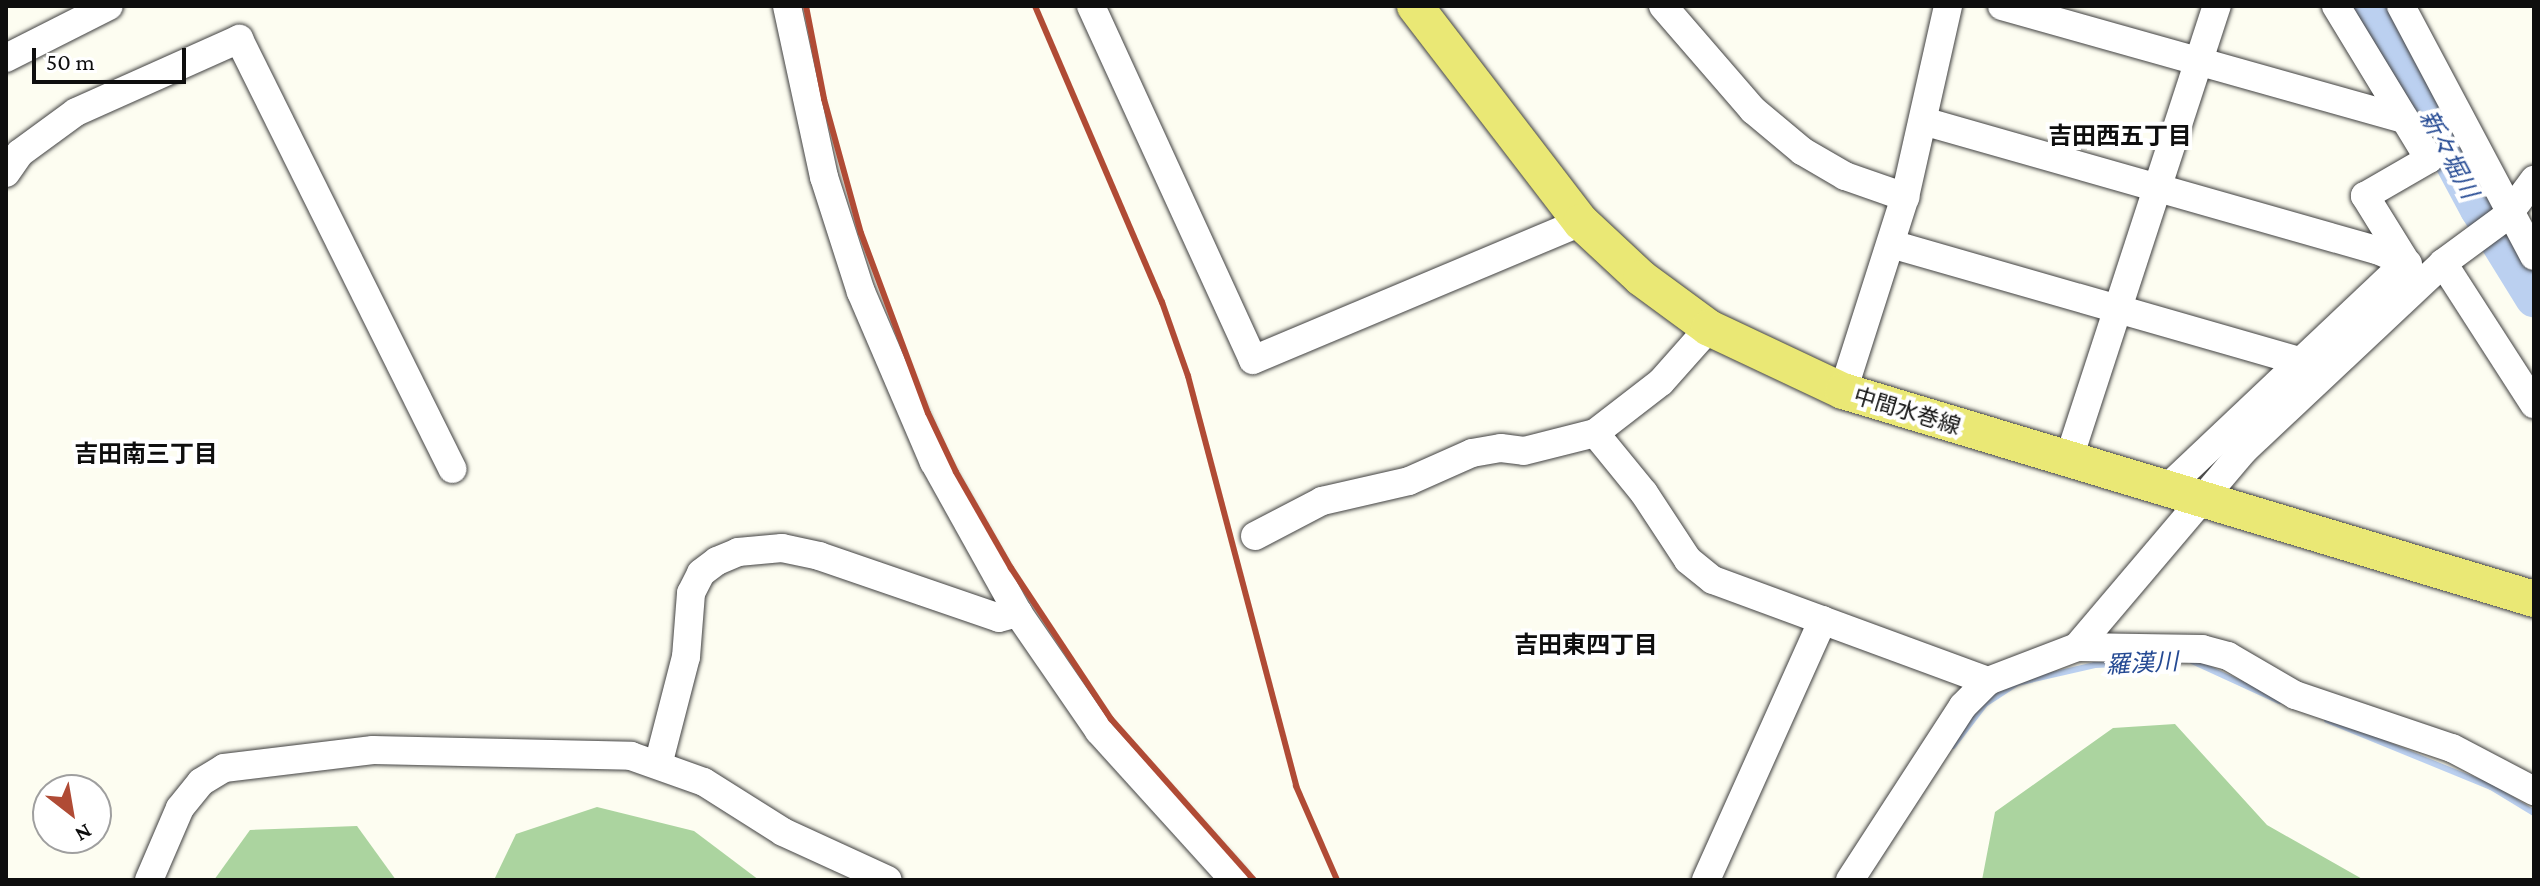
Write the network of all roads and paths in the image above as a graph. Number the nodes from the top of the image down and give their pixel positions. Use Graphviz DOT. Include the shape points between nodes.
graph roads {
  1 [pos="109,6"];
  2 [pos="787,6"];
  3 [pos="1091,6"];
  4 [pos="1415,6"];
  5 [pos="1663,6"];
  6 [pos="1948,6"];
  7 [pos="2002,6"];
  8 [pos="2217,6"];
  9 [pos="2336,6"];
  10 [pos="2401,6"];
  11 [pos="10,46"];
  12 [pos="2198,63"];
  13 [pos="2404,119"];
  14 [pos="1923,121"];
  15 [pos="6,173"];
  16 [pos="2534,180"];
  17 [pos="2159,187"];
  18 [pos="1905,197"];
  19 [pos="2508,215"];
  20 [pos="1581,222"];
  21 [pos="1891,244"];
  22 [pos="2534,256"];
  23 [pos="2425,269"];
  24 [pos="2116,311"];
  25 [pos="1709,328"];
  26 [pos="2302,362"];
  27 [pos="1843,391"];
  28 [pos="2534,404"];
  29 [pos="1595,433"];
  30 [pos="2069,458"];
  31 [pos="452,469"];
  32 [pos="2166,489"];
  33 [pos="2205,499"];
  34 [pos="1255,536"];
  35 [pos="2534,599"];
  36 [pos="1018,613"];
  37 [pos="1823,620"];
  38 [pos="2077,647"];
  39 [pos="1988,681"];
  40 [pos="658,765"];
  41 [pos="2534,791"];
  42 [pos="149,880"];
  43 [pos="888,880"];
  44 [pos="1234,880"];
  45 [pos="1706,880"];
  46 [pos="1850,880"];
  1 -- 11 [label="street"];
  2 -- 36 [label="street" via="824,177 861,292 934,462"];
  3 -- 20 [label="street" via="1253,360"];
  4 -- 20 [label="main road, 中間水巻線"];
  5 -- 18 [label="street" via="1753,110 1802,151 1845,176"];
  6 -- 14 [label="street"];
  7 -- 12 [label="street"];
  8 -- 12 [label="street"];
  9 -- 13 [label="street"];
  10 -- 19 [label="street"];
  12 -- 13 [label="street"];
  12 -- 17 [label="street"];
  13 -- 23 [label="street" via="2429,159 2365,196"];
  14 -- 17 [label="street"];
  14 -- 18 [label="street"];
  15 -- 31 [label="street" via="20,153 76,112 239,39"];
  16 -- 19 [label="street"];
  17 -- 23 [label="street"];
  17 -- 24 [label="street"];
  18 -- 21 [label="street"];
  19 -- 22 [label="street"];
  19 -- 23 [label="street"];
  20 -- 25 [label="main road, 中間水巻線" via="1641,278"];
  21 -- 24 [label="street"];
  21 -- 27 [label="street"];
  23 -- 26 [label="street"];
  23 -- 28 [label="street"];
  23 -- 33 [label="street" via="2243,451"];
  24 -- 26 [label="street"];
  24 -- 30 [label="street"];
  25 -- 27 [label="main road, 中間水巻線"];
  25 -- 29 [label="street" via="1661,382"];
  26 -- 32 [label="street"];
  27 -- 30 [label="main road, 中間水巻線"];
  29 -- 34 [label="street" via="1524,451 1472,453 1409,481 1322,501"];
  29 -- 37 [label="street" via="1644,493 1688,560 1713,580"];
  30 -- 32 [label="main road, 中間水巻線"];
  32 -- 33 [label="main road, 中間水巻線"];
  33 -- 35 [label="main road, 中間水巻線"];
  33 -- 38 [label="street"];
  36 -- 40 [label="street" via="999,618 782,548 738,552 701,573 691,593 686,657"];
  36 -- 44 [label="street" via="1099,731"];
  37 -- 39 [label="street"];
  37 -- 45 [label="street"];
  38 -- 39 [label="street"];
  38 -- 41 [label="street" via="2202,649 2228,656 2295,695 2452,748"];
  39 -- 46 [label="street" via="1963,706"];
  40 -- 42 [label="street" via="631,756 577,753 373,750 224,768 201,782 180,808"];
  40 -- 43 [label="street" via="704,782 783,832"];
}
